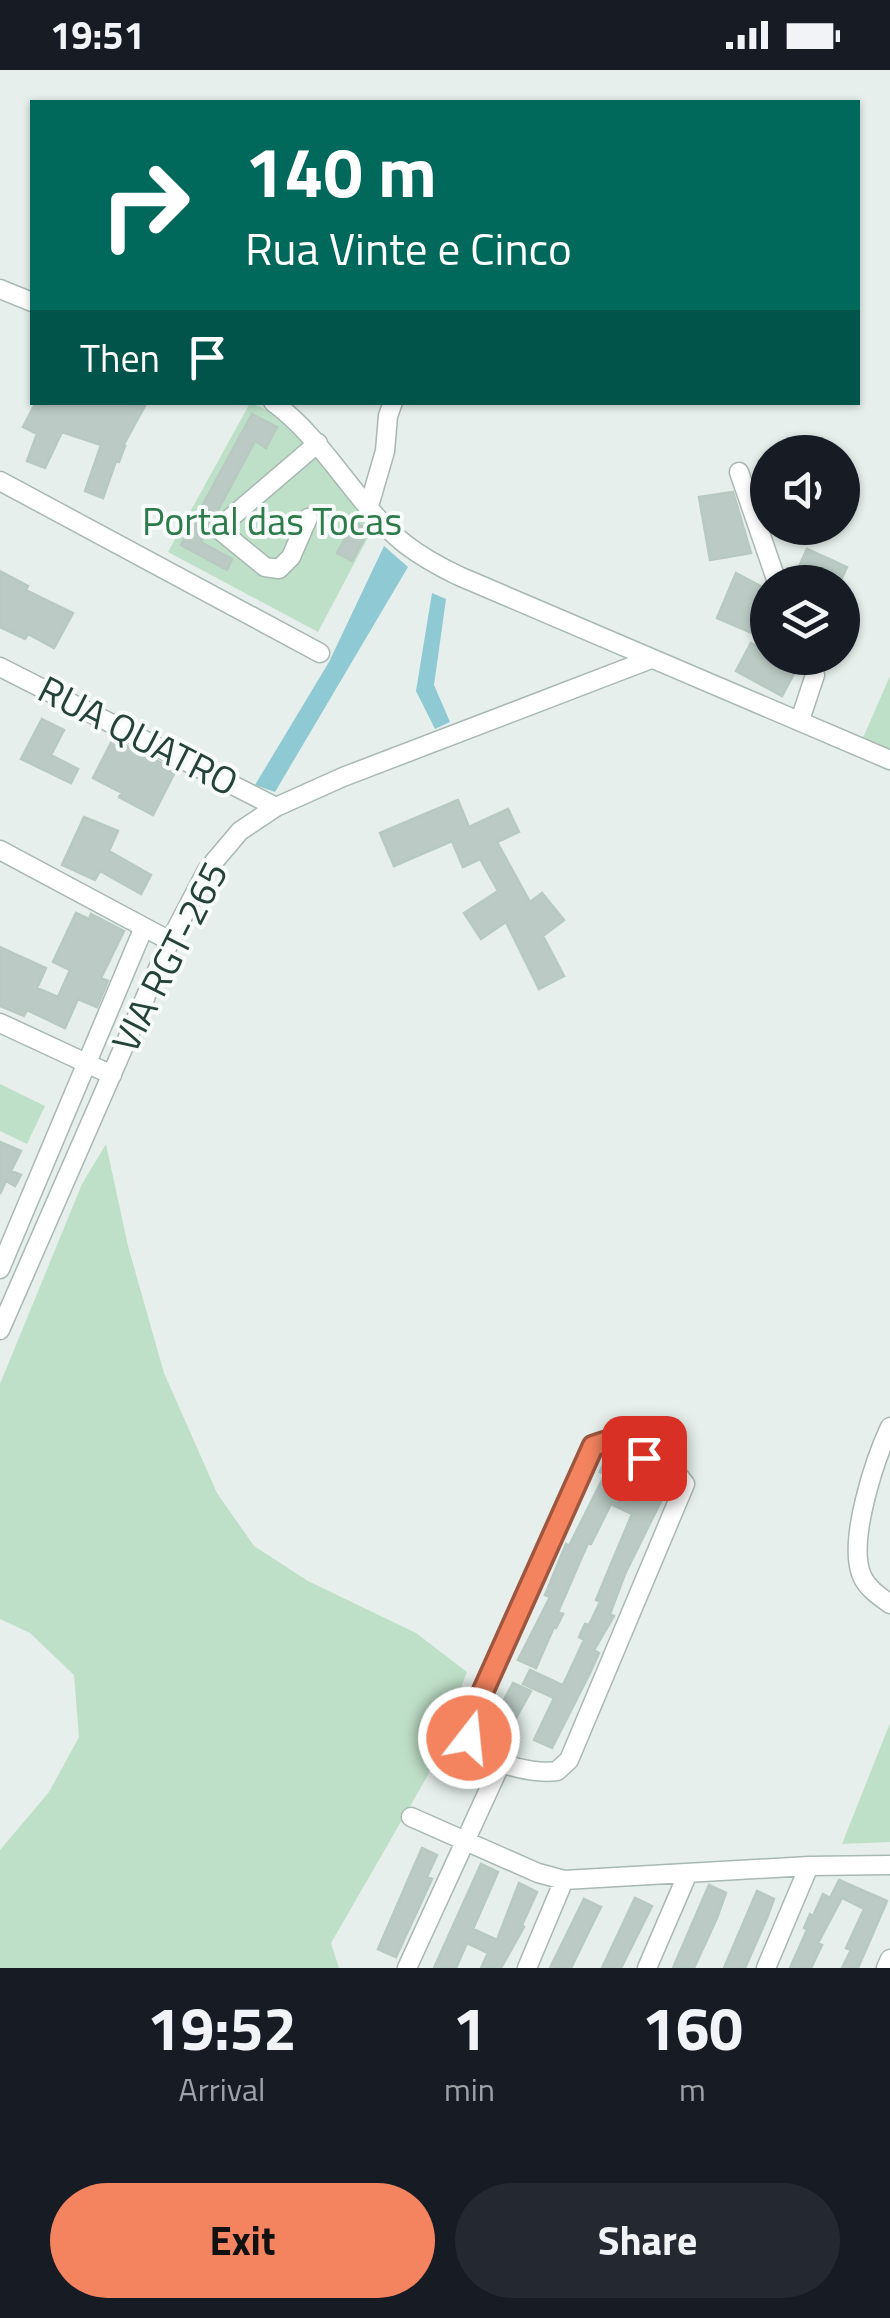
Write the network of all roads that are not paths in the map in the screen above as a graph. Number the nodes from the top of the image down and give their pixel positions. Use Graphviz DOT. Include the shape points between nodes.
graph roads {
  1 [pos="0,290"];
  2 [pos="30,301"];
  3 [pos="277,405"];
  4 [pos="392,405"];
  5 [pos="318,443"];
  6 [pos="740,472"];
  7 [pos="0,481"];
  8 [pos="369,506"];
  9 [pos="308,518"];
  10 [pos="771,565"];
  11 [pos="320,654"];
  12 [pos="651,659"];
  13 [pos="0,667"];
  14 [pos="815,675"];
  15 [pos="800,720"];
  16 [pos="890,760"];
  17 [pos="276,807"];
  18 [pos="0,850"];
  19 [pos="144,928"];
  20 [pos="170,942"];
  21 [pos="0,1022"];
  22 [pos="86,1062"];
  23 [pos="112,1075"];
  24 [pos="0,1269"];
  25 [pos="0,1330"];
  26 [pos="890,1427"];
  27 [pos="882,1478"];
  28 [pos="890,1604"];
  29 [pos="502,1761"];
  30 [pos="411,1817"];
  31 [pos="464,1842"];
  32 [pos="890,1865"];
  33 [pos="809,1866"];
  34 [pos="688,1873"];
  35 [pos="564,1880"];
  36 [pos="890,1959"];
  37 [pos="406,1968"];
  38 [pos="527,1968"];
  39 [pos="647,1968"];
  40 [pos="766,1968"];
  41 [pos="886,1968"];
  1 -- 2 [label="street"];
  3 -- 5 [label="street"];
  4 -- 8 [label="street"];
  5 -- 8 [label="street"];
  5 -- 9 [label="street" via="221,531 265,567 279,570"];
  6 -- 10 [label="street"];
  7 -- 11 [label="street"];
  8 -- 12 [label="street" via="403,542 438,565"];
  12 -- 15 [label="street"];
  12 -- 17 [label="street, VIA RGT-265"];
  13 -- 17 [label="street, RUA QUATRO"];
  14 -- 15 [label="street"];
  15 -- 16 [label="street"];
  17 -- 20 [label="street, VIA RGT-265" via="225,847"];
  18 -- 19 [label="street"];
  19 -- 20 [label="street"];
  19 -- 22 [label="street"];
  20 -- 23 [label="street, VIA RGT-265"];
  21 -- 22 [label="street"];
  22 -- 23 [label="street"];
  22 -- 24 [label="street"];
  23 -- 25 [label="street, VIA RGT-265"];
  26 -- 27 [label="street"];
  27 -- 28 [label="street" via="857,1557 862,1577"];
  29 -- 29 [label="street" via="474,1747 469,1724 592,1449 605,1442 671,1470 684,1480 684,1490 569,1760 548,1772"];
  29 -- 31 [label="street"];
  30 -- 31 [label="street"];
  31 -- 35 [label="street"];
  31 -- 37 [label="street"];
  32 -- 33 [label="street"];
  33 -- 34 [label="street"];
  33 -- 40 [label="street"];
  34 -- 35 [label="street"];
  34 -- 39 [label="street"];
  35 -- 38 [label="street"];
  36 -- 41 [label="street"];
}
